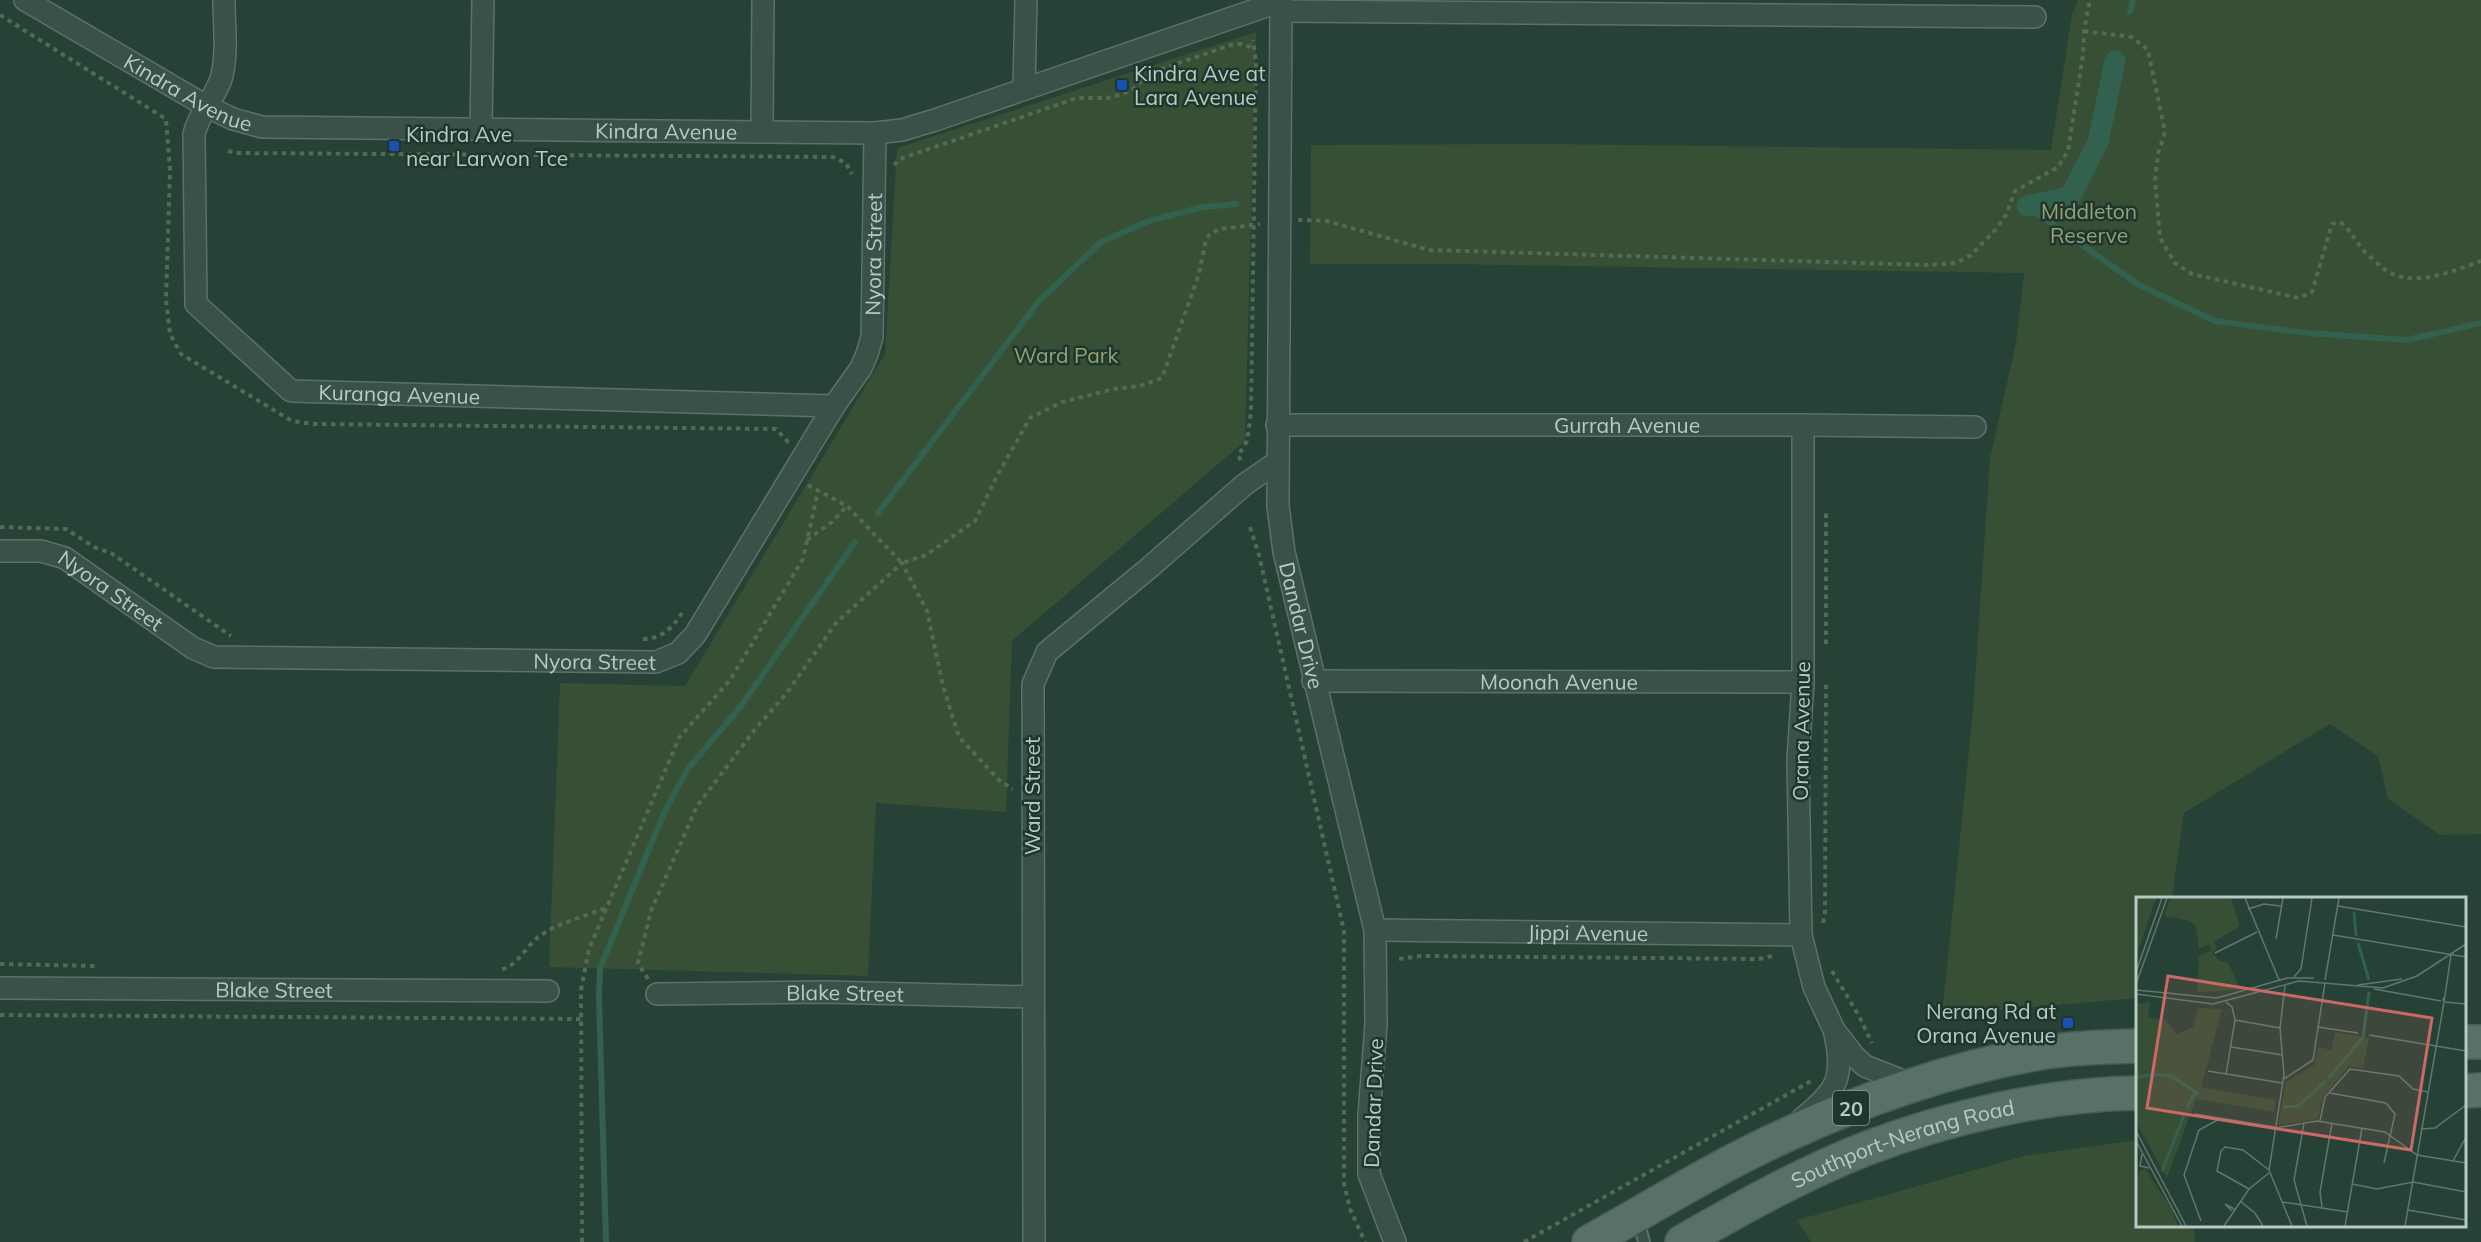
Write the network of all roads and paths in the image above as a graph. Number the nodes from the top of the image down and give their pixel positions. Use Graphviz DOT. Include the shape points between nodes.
graph roads {
  1 [pos="25,0"];
  2 [pos="224,0"];
  3 [pos="483,0"];
  4 [pos="763,0"];
  5 [pos="1026,0"];
  6 [pos="1807,0"];
  7 [pos="2090,0"];
  8 [pos="1281,4"];
  9 [pos="0,15"];
  10 [pos="1787,15"];
  11 [pos="2035,17"];
  12 [pos="2084,31"];
  13 [pos="1254,40"];
  14 [pos="1254,48"];
  15 [pos="1024,88"];
  16 [pos="206,106"];
  17 [pos="165,119"];
  18 [pos="481,128"];
  19 [pos="762,130"];
  20 [pos="874,133"];
  21 [pos="228,151"];
  22 [pos="892,172"];
  23 [pos="852,174"];
  24 [pos="1280,221"];
  25 [pos="1252,225"];
  26 [pos="2481,261"];
  27 [pos="834,406"];
  28 [pos="1277,424"];
  29 [pos="1803,425"];
  30 [pos="1976,427"];
  31 [pos="1241,460"];
  32 [pos="1277,462"];
  33 [pos="794,475"];
  34 [pos="818,491"];
  35 [pos="847,506"];
  36 [pos="1826,511"];
  37 [pos="0,527"];
  38 [pos="1250,527"];
  39 [pos="807,540"];
  40 [pos="0,551"];
  41 [pos="902,562"];
  42 [pos="234,637"];
  43 [pos="638,639"];
  44 [pos="649,639"];
  45 [pos="1826,653"];
  46 [pos="1826,676"];
  47 [pos="1314,681"];
  48 [pos="1803,682"];
  49 [pos="1031,801"];
  50 [pos="606,908"];
  51 [pos="1375,930"];
  52 [pos="1823,934"];
  53 [pos="1801,935"];
  54 [pos="1772,956"];
  55 [pos="1399,959"];
  56 [pos="1830,968"];
  57 [pos="496,970"];
  58 [pos="0,988"];
  59 [pos="548,991"];
  60 [pos="657,994"];
  61 [pos="1032,997"];
  62 [pos="0,1016"];
  63 [pos="581,1019"];
  64 [pos="1834,1030"];
  65 [pos="1873,1046"];
  66 [pos="2136,1046"];
  67 [pos="1818,1080"];
  68 [pos="1915,1086"];
  69 [pos="2481,1090"];
  70 [pos="2466,1091"];
  71 [pos="2136,1093"];
  72 [pos="1783,1136"];
  73 [pos="1641,1229"];
  74 [pos="582,1242"];
  75 [pos="1034,1242"];
  76 [pos="1365,1242"];
  77 [pos="1395,1242"];
  78 [pos="1524,1242"];
  79 [pos="1588,1242"];
  80 [pos="1682,1242"];
  1 -- 16 [label="street, Kindra Avenue"];
  2 -- 16 [label="street, Kuranga Avenue" via="223,66 217,88"];
  3 -- 18 [label="street"];
  4 -- 19 [label="street"];
  5 -- 15 [label="street"];
  6 -- 10 [label="street"];
  7 -- 12 [label="path"];
  8 -- 10 [label="street, Kindra Avenue"];
  8 -- 15 [label="street, Kindra Avenue"];
  8 -- 24 [label="street, Dandar Drive"];
  9 -- 17 [label="path"];
  10 -- 11 [label="street, Kindra Avenue"];
  12 -- 24 [label="path" via="2068,151 2058,167 2015,190 1996,229 1971,255 1956,263 1429,250 1327,221"];
  12 -- 26 [label="path" via="2132,37 2148,50 2165,132 2156,180 2160,238 2175,263 2192,274 2299,297 2312,292 2332,224 2340,222 2368,254 2393,274 2427,278"];
  13 -- 14 [label="path"];
  14 -- 22 [label="path" via="1231,45 1150,73 1123,94 1077,98 900,159"];
  14 -- 25 [label="path"];
  15 -- 20 [label="street, Kindra Avenue" via="902,130"];
  16 -- 18 [label="street, Kindra Avenue" via="262,127"];
  16 -- 27 [label="street, Kuranga Avenue" via="194,134 196,304 291,391"];
  18 -- 19 [label="street, Kindra Avenue"];
  19 -- 20 [label="street, Kindra Avenue"];
  20 -- 27 [label="street, Nyora Street" via="872,337 861,368"];
  21 -- 23 [label="path" via="833,157 846,163"];
  24 -- 25 [label="path"];
  24 -- 28 [label="street, Dandar Drive"];
  25 -- 31 [label="path" via="1251,412 1247,441 1238,456"];
  25 -- 41 [label="path" via="1221,229 1206,239 1199,273 1162,378 1062,402 1030,418 975,521 926,555"];
  27 -- 33 [label="street, Nyora Street"];
  28 -- 29 [label="street, Gurrah Avenue"];
  28 -- 32 [label="street, Dandar Drive"];
  29 -- 30 [label="street, Gurrah Avenue"];
  29 -- 48 [label="street, Orana Avenue"];
  32 -- 47 [label="street, Dandar Drive" via="1284,552"];
  32 -- 49 [label="street, Ward Street" via="1244,485 1047,652 1033,684"];
  33 -- 34 [label="path"];
  33 -- 40 [label="street, Nyora Street" via="695,635 678,653 656,662 214,657 193,648 65,558 41,551"];
  34 -- 35 [label="path"];
  34 -- 39 [label="path"];
  35 -- 39 [label="path"];
  35 -- 41 [label="path"];
  36 -- 45 [label="path"];
  37 -- 42 [label="path" via="66,529 111,554"];
  38 -- 76 [label="path" via="1344,931 1344,1183 1350,1209"];
  39 -- 50 [label="path" via="802,559 730,681 679,738"];
  41 -- 49 [label="path" via="927,611 943,686 960,737 1000,781"];
  41 -- 60 [label="path" via="836,623 786,694 697,806 651,912 638,963"];
  43 -- 44 [label="path"];
  46 -- 52 [label="path"];
  47 -- 48 [label="street, Moonah Avenue"];
  47 -- 51 [label="street, Dandar Drive"];
  48 -- 53 [label="street, Orana Avenue" via="1798,760"];
  49 -- 61 [label="street, Ward Street"];
  50 -- 57 [label="path" via="538,937 510,968"];
  50 -- 63 [label="path" via="589,949 581,990"];
  51 -- 53 [label="street, Jippi Avenue"];
  51 -- 77 [label="street, Dandar Drive" via="1370,1174"];
  53 -- 64 [label="street, Orana Avenue" via="1814,987"];
  54 -- 55 [label="path"];
  56 -- 65 [label="path"];
  58 -- 59 [label="street, Blake Street"];
  60 -- 61 [label="street, Blake Street" via="825,992"];
  61 -- 75 [label="street, Ward Street"];
  62 -- 63 [label="path"];
  63 -- 74 [label="path"];
  64 -- 68 [label="street, Orana Avenue" via="1865,1065"];
  64 -- 72 [label="street, Orana Avenue" via="1840,1056 1837,1083 1830,1095"];
  66 -- 68 [label="main road, 20" via="2035,1054"];
  67 -- 78 [label="path" via="1808,1082"];
  68 -- 72 [label="main road, 20"];
  69 -- 70 [label="main road"];
  71 -- 80 [label="main road, Southport-Nerang Road / 20" via="2034,1104 1932,1127 1835,1163 1755,1200"];
  72 -- 73 [label="main road, 20"];
  73 -- 79 [label="main road, 20"];
}
